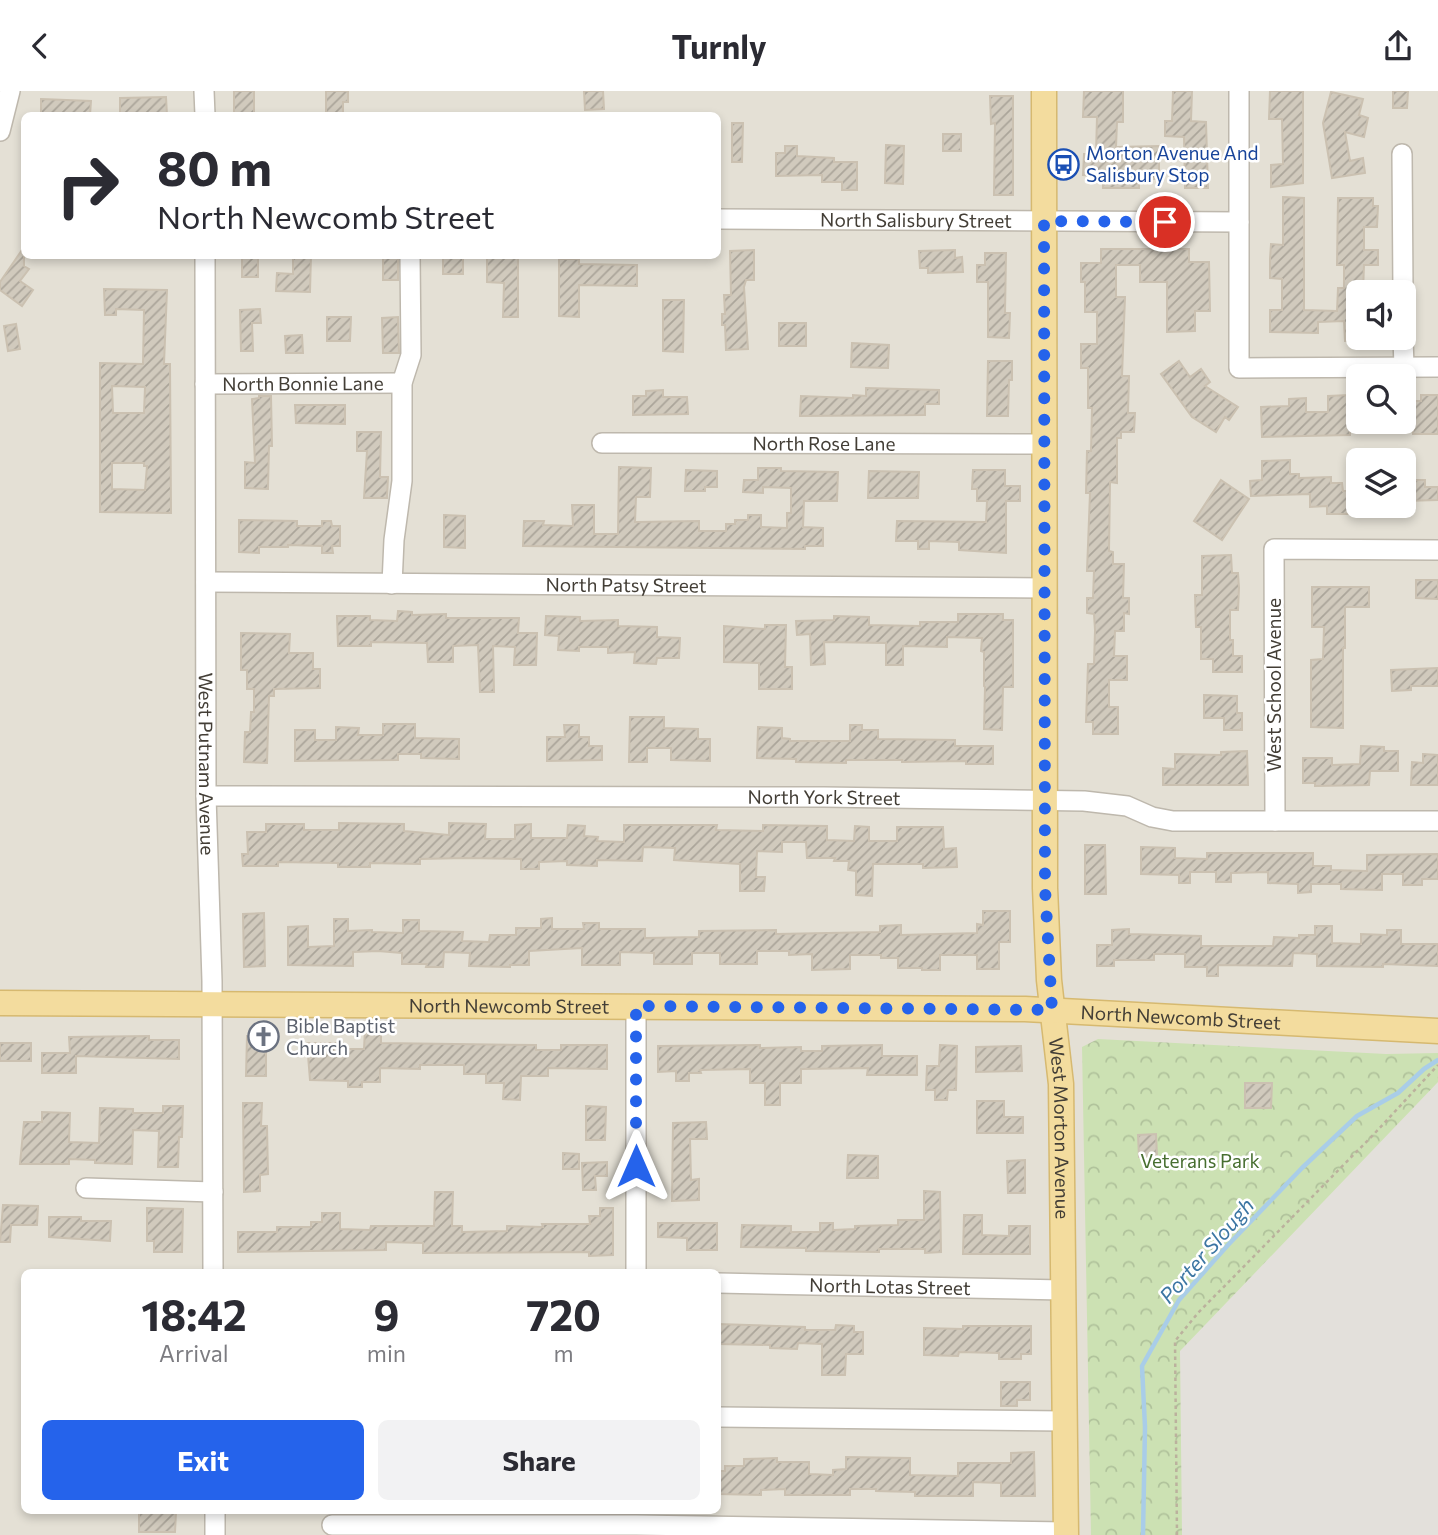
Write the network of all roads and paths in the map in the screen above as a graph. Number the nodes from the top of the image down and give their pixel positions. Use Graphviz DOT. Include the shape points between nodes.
graph roads {
  1 [pos="10,91"];
  2 [pos="204,91"];
  3 [pos="1044,91"];
  4 [pos="1239,91"];
  5 [pos="205,112"];
  6 [pos="0,131"];
  7 [pos="1402,154"];
  8 [pos="721,219"];
  9 [pos="1044,221"];
  10 [pos="1240,222"];
  11 [pos="205,259"];
  12 [pos="410,259"];
  13 [pos="1403,280"];
  14 [pos="1346,367"];
  15 [pos="1416,367"];
  16 [pos="1438,367"];
  17 [pos="402,383"];
  18 [pos="205,384"];
  19 [pos="602,443"];
  20 [pos="1045,445"];
  21 [pos="1438,550"];
  22 [pos="205,582"];
  23 [pos="392,584"];
  24 [pos="1045,588"];
  25 [pos="206,796"];
  26 [pos="1045,800"];
  27 [pos="1275,821"];
  28 [pos="1438,821"];
  29 [pos="0,1003"];
  30 [pos="212,1005"];
  31 [pos="636,1006"];
  32 [pos="1052,1010"];
  33 [pos="1438,1031"];
  34 [pos="1438,1065"];
  35 [pos="86,1188"];
  36 [pos="213,1192"];
  37 [pos="213,1269"];
  38 [pos="636,1269"];
  39 [pos="721,1283"];
  40 [pos="1062,1290"];
  41 [pos="721,1417"];
  42 [pos="1064,1420"];
  43 [pos="215,1514"];
  44 [pos="636,1523"];
  45 [pos="332,1525"];
  46 [pos="1066,1534"];
  47 [pos="215,1535"];
  48 [pos="1177,1535"];
  1 -- 6 [label="street"];
  2 -- 5 [label="street"];
  3 -- 9 [label="main road, West Morton Avenue"];
  4 -- 10 [label="street"];
  7 -- 13 [label="street"];
  8 -- 9 [label="street, North Salisbury Street"];
  9 -- 10 [label="street, North Salisbury Street"];
  9 -- 20 [label="main road, West Morton Avenue"];
  10 -- 14 [label="street" via="1239,368"];
  11 -- 18 [label="street, West Putnam Avenue"];
  12 -- 17 [label="street" via="411,355"];
  15 -- 16 [label="street"];
  17 -- 18 [label="street, North Bonnie Lane"];
  17 -- 23 [label="street" via="402,481"];
  18 -- 22 [label="street, West Putnam Avenue"];
  19 -- 20 [label="street, North Rose Lane"];
  20 -- 24 [label="main road, West Morton Avenue"];
  21 -- 27 [label="street, West School Avenue" via="1274,549"];
  22 -- 23 [label="street, North Patsy Street"];
  22 -- 25 [label="street, West Putnam Avenue"];
  23 -- 24 [label="street, North Patsy Street"];
  24 -- 26 [label="main road, West Morton Avenue"];
  25 -- 26 [label="street, North York Street"];
  25 -- 30 [label="street, West Putnam Avenue"];
  26 -- 27 [label="street, North York Street" via="1111,803 1173,821"];
  26 -- 32 [label="main road, West Morton Avenue"];
  27 -- 28 [label="street, North York Street"];
  29 -- 30 [label="main road, North Newcomb Street"];
  30 -- 31 [label="main road, North Newcomb Street"];
  30 -- 36 [label="street, West Putnam Avenue"];
  31 -- 32 [label="main road, North Newcomb Street"];
  31 -- 38 [label="street"];
  32 -- 33 [label="main road, North Newcomb Street"];
  32 -- 40 [label="main road, West Morton Avenue" via="1061,1084"];
  34 -- 48 [label="path" via="1175,1341"];
  35 -- 36 [label="street"];
  36 -- 37 [label="street, West Putnam Avenue"];
  39 -- 40 [label="street, North Lotas Street"];
  40 -- 42 [label="main road, West Morton Avenue"];
  41 -- 42 [label="street"];
  42 -- 46 [label="main road, West Morton Avenue"];
  43 -- 47 [label="street"];
  44 -- 45 [label="street"];
  44 -- 46 [label="street"];
}
